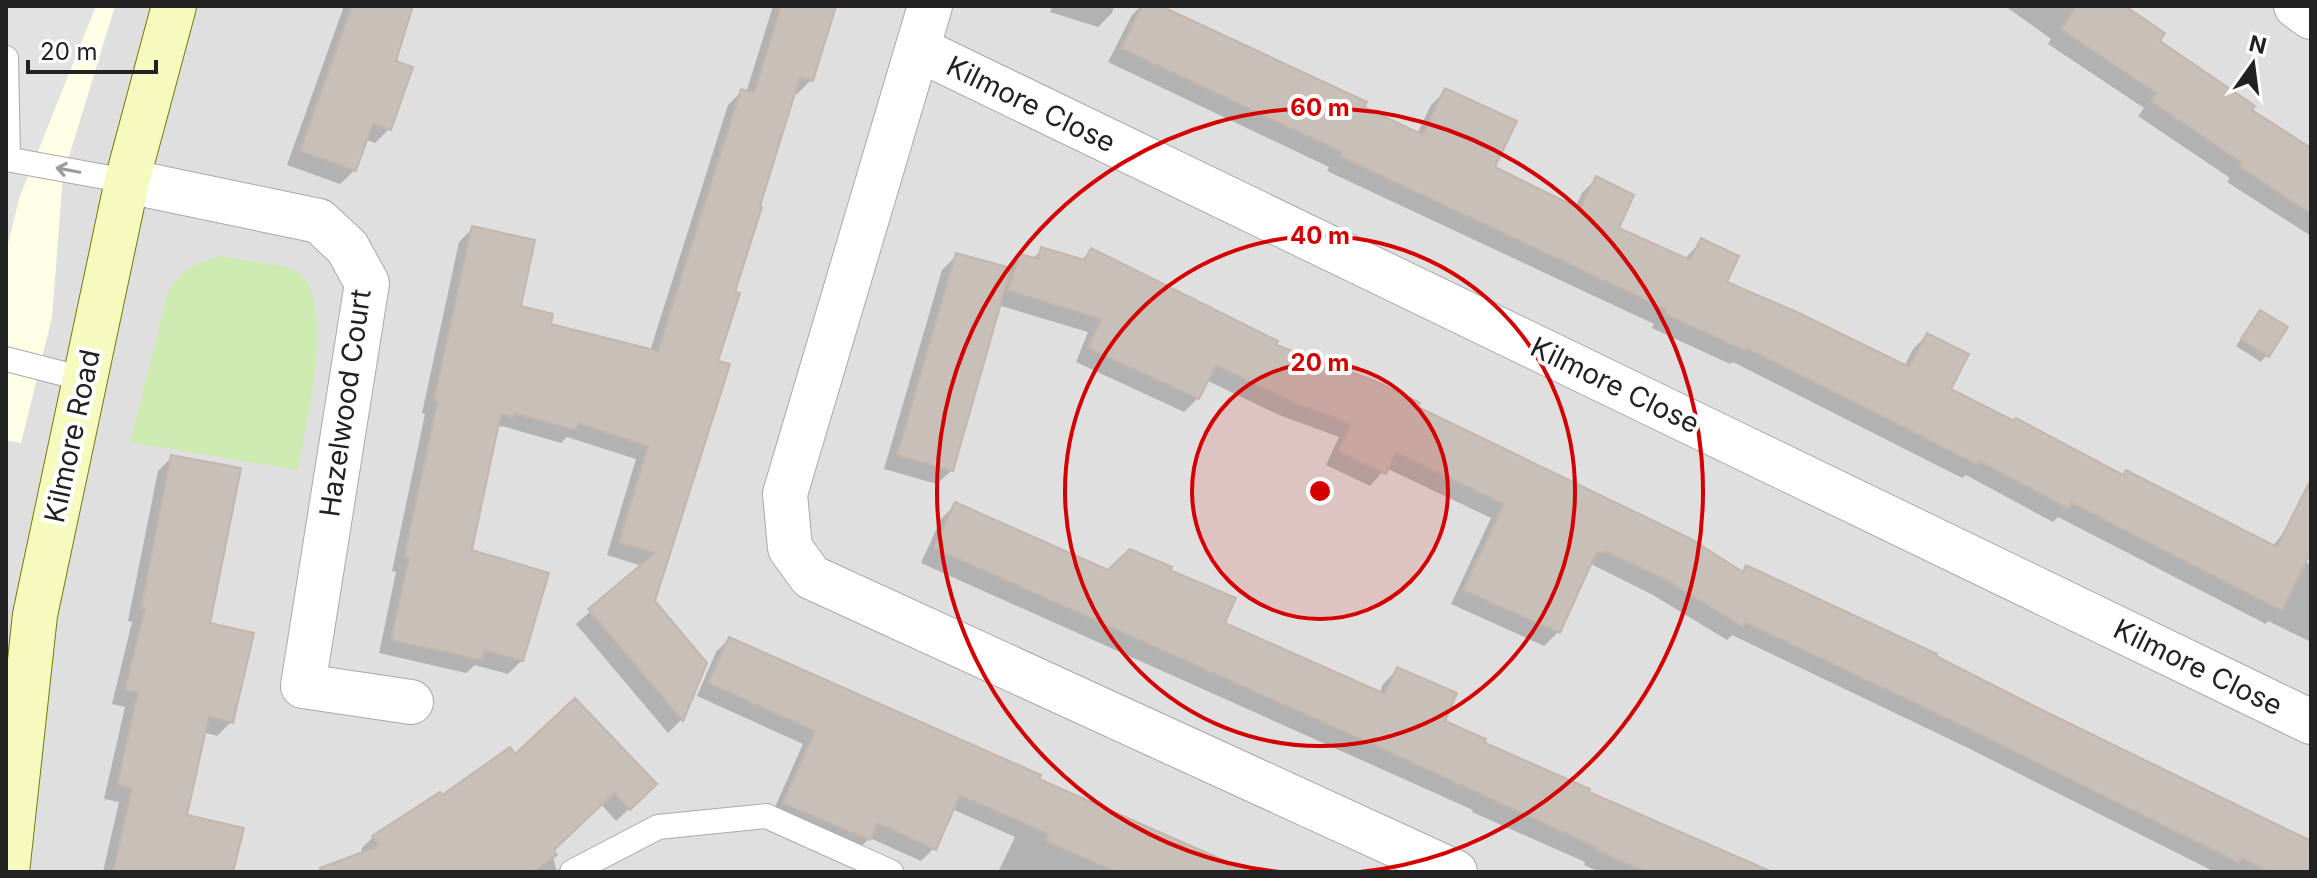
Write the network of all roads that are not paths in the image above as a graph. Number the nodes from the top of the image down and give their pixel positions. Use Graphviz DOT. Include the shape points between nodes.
graph roads {
  1 [pos="174,6"];
  2 [pos="930,6"];
  3 [pos="2296,6"];
  4 [pos="2311,17"];
  5 [pos="918,49"];
  6 [pos="6,58"];
  7 [pos="7,159"];
  8 [pos="127,181"];
  9 [pos="6,359"];
  10 [pos="84,379"];
  11 [pos="411,702"];
  12 [pos="2311,722"];
  13 [pos="7,872"];
  14 [pos="572,872"];
  15 [pos="891,872"];
  16 [pos="1455,872"];
  1 -- 8 [label="street, Kilmore Road"];
  2 -- 5 [label="street"];
  3 -- 4 [label="street"];
  5 -- 12 [label="street, Kilmore Close"];
  5 -- 16 [label="street" via="785,494 790,548 811,577"];
  6 -- 7 [label="lane"];
  8 -- 7 [label="lane, one-way"];
  8 -- 10 [label="street, Kilmore Road"];
  8 -- 11 [label="street, Hazelwood Court" via="319,221 347,247 367,283 303,686"];
  9 -- 10 [label="lane"];
  10 -- 13 [label="street, Kilmore Road" via="35,615"];
  14 -- 15 [label="lane" via="658,827 766,816"];
}
